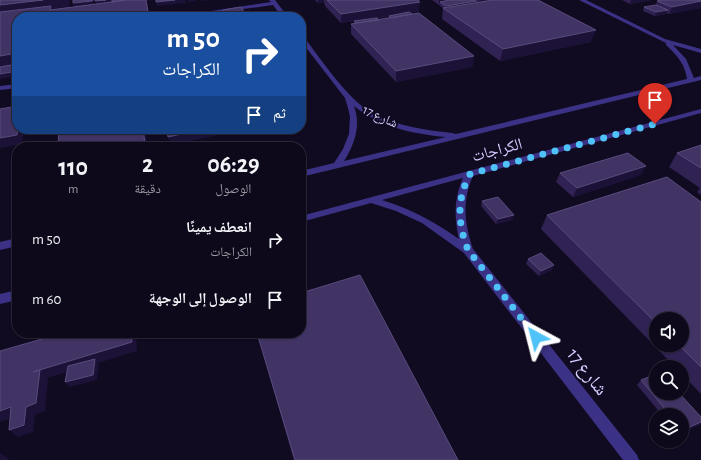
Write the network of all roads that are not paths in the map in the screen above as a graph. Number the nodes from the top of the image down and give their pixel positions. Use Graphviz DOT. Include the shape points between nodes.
graph roads {
  1 [pos="582,0"];
  2 [pos="273,1"];
  3 [pos="207,12"];
  4 [pos="281,12"];
  5 [pos="663,40"];
  6 [pos="306,43"];
  7 [pos="701,51"];
  8 [pos="701,78"];
  9 [pos="691,80"];
  10 [pos="12,87"];
  11 [pos="0,88"];
  12 [pos="348,97"];
  13 [pos="701,111"];
  14 [pos="462,136"];
  15 [pos="337,166"];
  16 [pos="306,173"];
  17 [pos="470,174"];
  18 [pos="371,200"];
  19 [pos="306,217"];
  20 [pos="12,243"];
  21 [pos="0,246"];
  22 [pos="468,250"];
  23 [pos="12,296"];
  24 [pos="0,299"];
  25 [pos="632,460"];
  1 -- 5 [label="street"];
  2 -- 3 [label="street"];
  2 -- 4 [label="street"];
  5 -- 7 [label="street"];
  5 -- 9 [label="street" via="673,47 686,63"];
  6 -- 12 [label="street, شارع 17"];
  8 -- 9 [label="street, الكراجات"];
  9 -- 14 [label="street, الكراجات"];
  10 -- 11 [label="street"];
  12 -- 14 [label="street, شارع 17" via="369,114 396,125 421,132"];
  12 -- 15 [label="street, شارع 17" via="354,117 354,129 352,141"];
  13 -- 17 [label="street, الكراجات"];
  14 -- 15 [label="street, الكراجات"];
  15 -- 16 [label="street, الكراجات"];
  17 -- 18 [label="street, الكراجات"];
  17 -- 22 [label="street, شارع 17" via="464,184 459,206 462,235"];
  18 -- 19 [label="street, الكراجات"];
  18 -- 22 [label="street, شارع 17" via="425,221"];
  20 -- 21 [label="street"];
  22 -- 25 [label="street, شارع 17"];
  23 -- 24 [label="street"];
}
